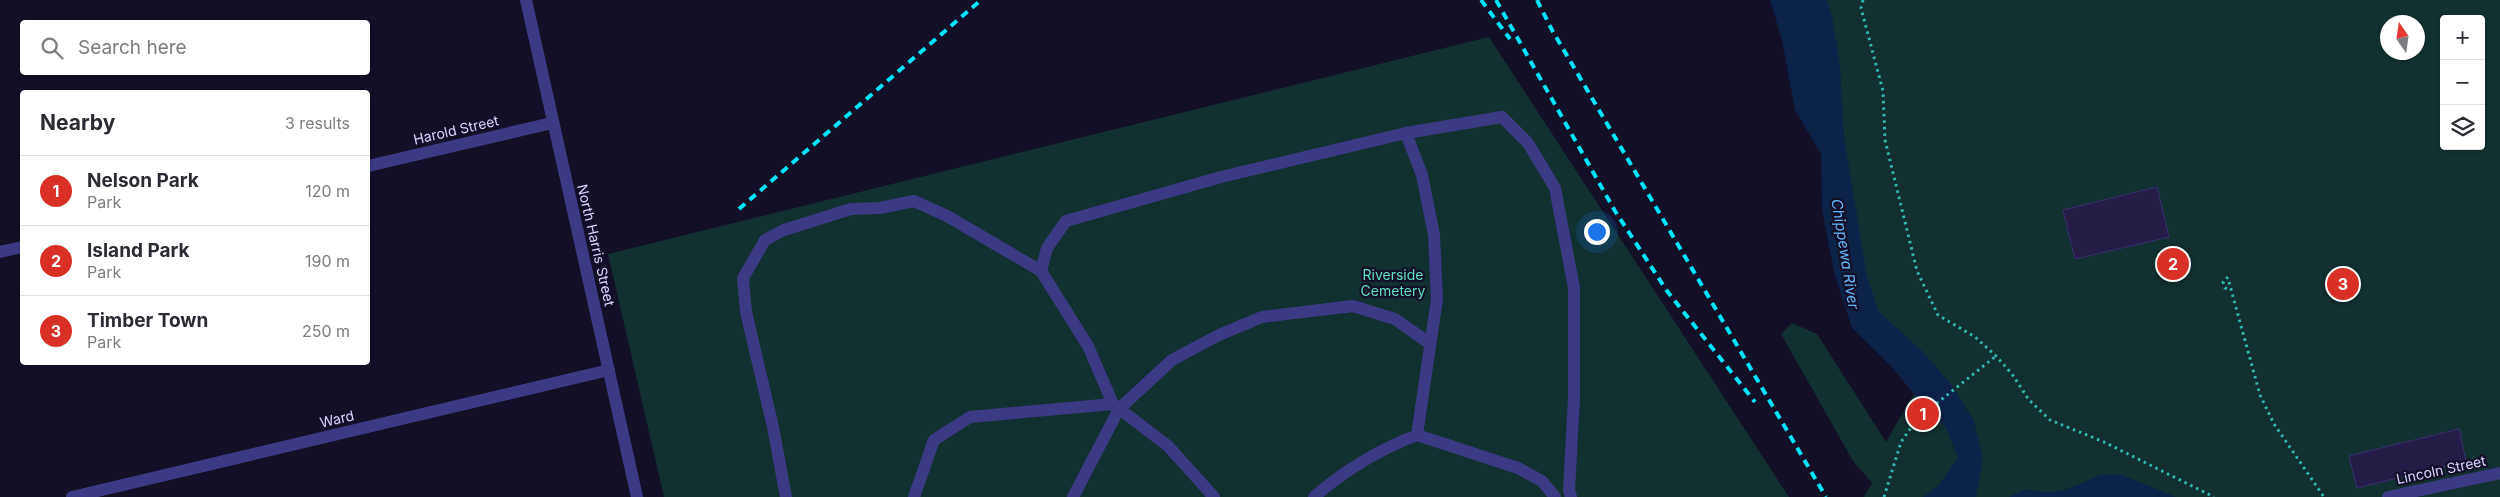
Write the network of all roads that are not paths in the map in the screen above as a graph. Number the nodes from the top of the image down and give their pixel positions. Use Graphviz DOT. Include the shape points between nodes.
graph roads {
  1 [pos="526,0"];
  2 [pos="552,123"];
  3 [pos="1406,133"];
  4 [pos="370,166"];
  5 [pos="20,247"];
  6 [pos="0,252"];
  7 [pos="1041,271"];
  8 [pos="1429,343"];
  9 [pos="609,370"];
  10 [pos="1116,407"];
  11 [pos="1417,435"];
  12 [pos="2500,473"];
  13 [pos="72,497"];
  14 [pos="637,497"];
  15 [pos="786,497"];
  16 [pos="914,497"];
  17 [pos="1073,497"];
  18 [pos="1214,497"];
  19 [pos="1314,497"];
  20 [pos="1556,497"];
  21 [pos="1571,497"];
  22 [pos="2388,497"];
  1 -- 2 [label="street, North Harris Street"];
  2 -- 4 [label="street, Harold Street"];
  2 -- 9 [label="street, North Harris Street"];
  3 -- 7 [label="street" via="1221,177 1066,221 1047,248"];
  3 -- 8 [label="street" via="1422,175 1434,235 1437,298"];
  3 -- 21 [label="street" via="1502,117 1528,144 1555,188 1574,288"];
  5 -- 6 [label="street"];
  7 -- 10 [label="street" via="1088,346"];
  7 -- 15 [label="street" via="947,216 914,201 880,208 851,209 784,230 765,240 743,278 746,312"];
  8 -- 10 [label="street" via="1395,319 1353,306 1262,317 1172,360"];
  8 -- 11 [label="street"];
  9 -- 13 [label="street, Ward"];
  9 -- 14 [label="street, North Harris Street"];
  10 -- 16 [label="street" via="970,417 934,440"];
  10 -- 17 [label="street"];
  10 -- 18 [label="street" via="1168,446"];
  11 -- 19 [label="street" via="1366,458"];
  11 -- 20 [label="street" via="1518,468 1542,481"];
  12 -- 22 [label="street, Lincoln Street"];
}
